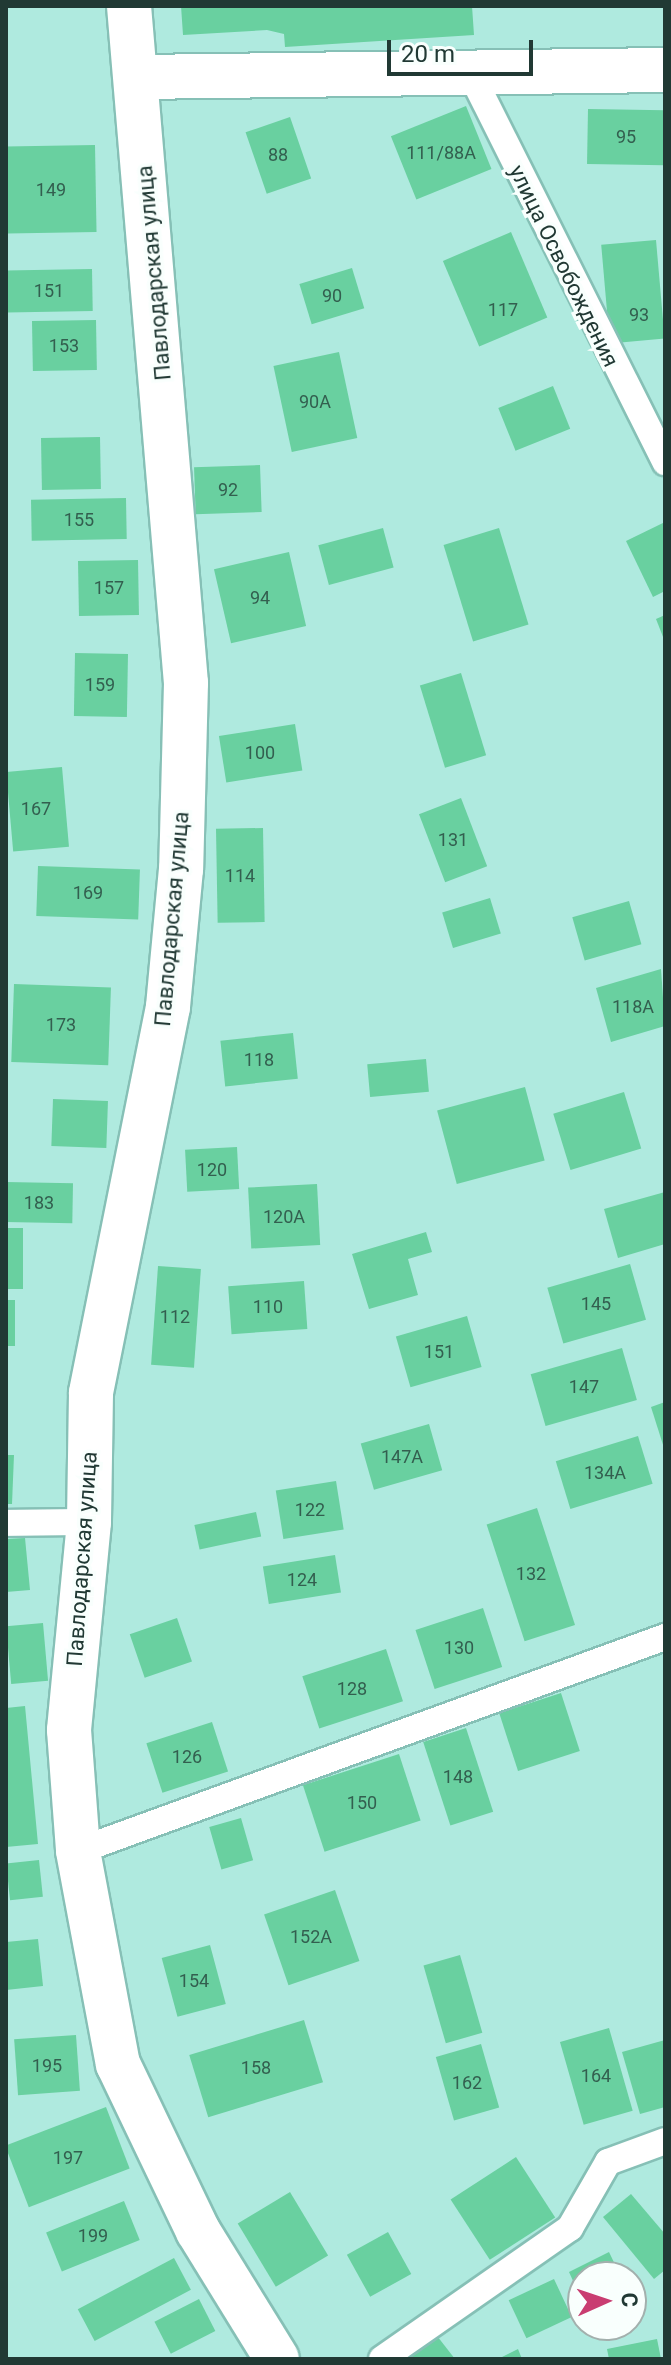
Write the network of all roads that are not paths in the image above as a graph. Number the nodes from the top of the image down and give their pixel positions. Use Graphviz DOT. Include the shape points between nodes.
graph roads {
  1 [pos="129,6"];
  2 [pos="468,68"];
  3 [pos="665,70"];
  4 [pos="138,77"];
  5 [pos="665,462"];
  6 [pos="89,1522"];
  7 [pos="6,1523"];
  8 [pos="665,1637"];
  9 [pos="78,1851"];
  10 [pos="665,2141"];
  11 [pos="277,2359"];
  12 [pos="382,2359"];
  1 -- 4 [label="street, Павлодарская улица"];
  2 -- 3 [label="street"];
  2 -- 4 [label="street"];
  2 -- 5 [label="lane, улица Освобождения"];
  4 -- 6 [label="street, Павлодарская улица" via="186,683 181,869 168,1007 91,1393"];
  6 -- 7 [label="lane"];
  6 -- 9 [label="street, Павлодарская улица" via="69,1730"];
  8 -- 9 [label="lane"];
  9 -- 11 [label="street, Павлодарская улица" via="118,2064 198,2231"];
  10 -- 12 [label="lane" via="608,2162 570,2228"];
}
